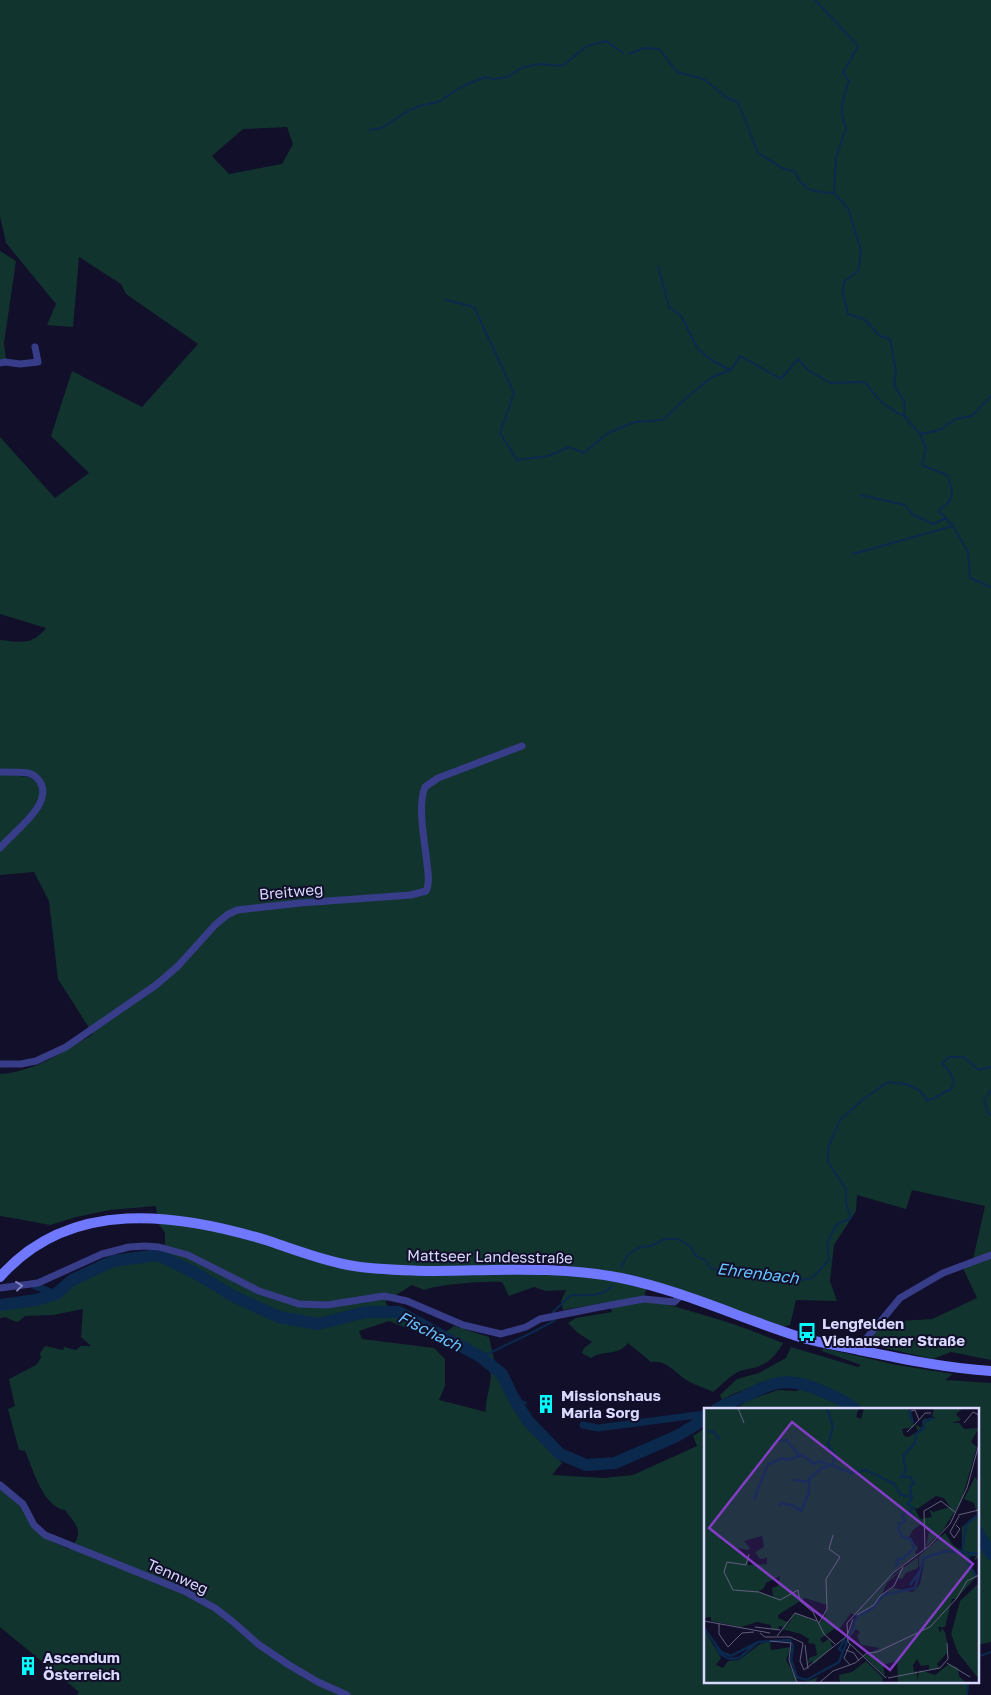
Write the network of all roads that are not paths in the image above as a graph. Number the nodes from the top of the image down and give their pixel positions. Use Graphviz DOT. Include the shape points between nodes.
graph roads {
  1 [pos="35,347"];
  2 [pos="0,363"];
  3 [pos="522,746"];
  4 [pos="0,772"];
  5 [pos="0,848"];
  6 [pos="0,1064"];
  7 [pos="991,1255"];
  8 [pos="0,1277"];
  9 [pos="0,1288"];
  10 [pos="682,1295"];
  11 [pos="860,1350"];
  12 [pos="991,1371"];
  13 [pos="0,1485"];
  14 [pos="347,1695"];
  1 -- 2 [label="street" via="38,362"];
  3 -- 6 [label="street, Breitweg" via="425,786 422,802 428,871 426,891 237,910 215,925 156,985 66,1047 36,1061"];
  4 -- 5 [label="street" via="29,773 42,784 44,794 42,802"];
  7 -- 11 [label="street" via="943,1273 900,1298"];
  8 -- 10 [label="main road, Mattseer Landesstraße" via="20,1257 60,1232 96,1222 155,1218 220,1228 349,1266 381,1270 576,1272 621,1278"];
  9 -- 10 [label="street, one-way" via="38,1283 102,1254 129,1248 159,1247 188,1255 259,1291 299,1304 327,1305 384,1296 407,1301 462,1325 501,1334 558,1315 644,1299 674,1302"];
  10 -- 11 [label="main road, Mattseer Landesstraße" via="806,1339"];
  11 -- 12 [label="main road, Mattseer Landesstraße" via="929,1364"];
  13 -- 14 [label="street, Tennweg" via="23,1504 34,1525 44,1535 184,1591 215,1608 289,1665"];
}
